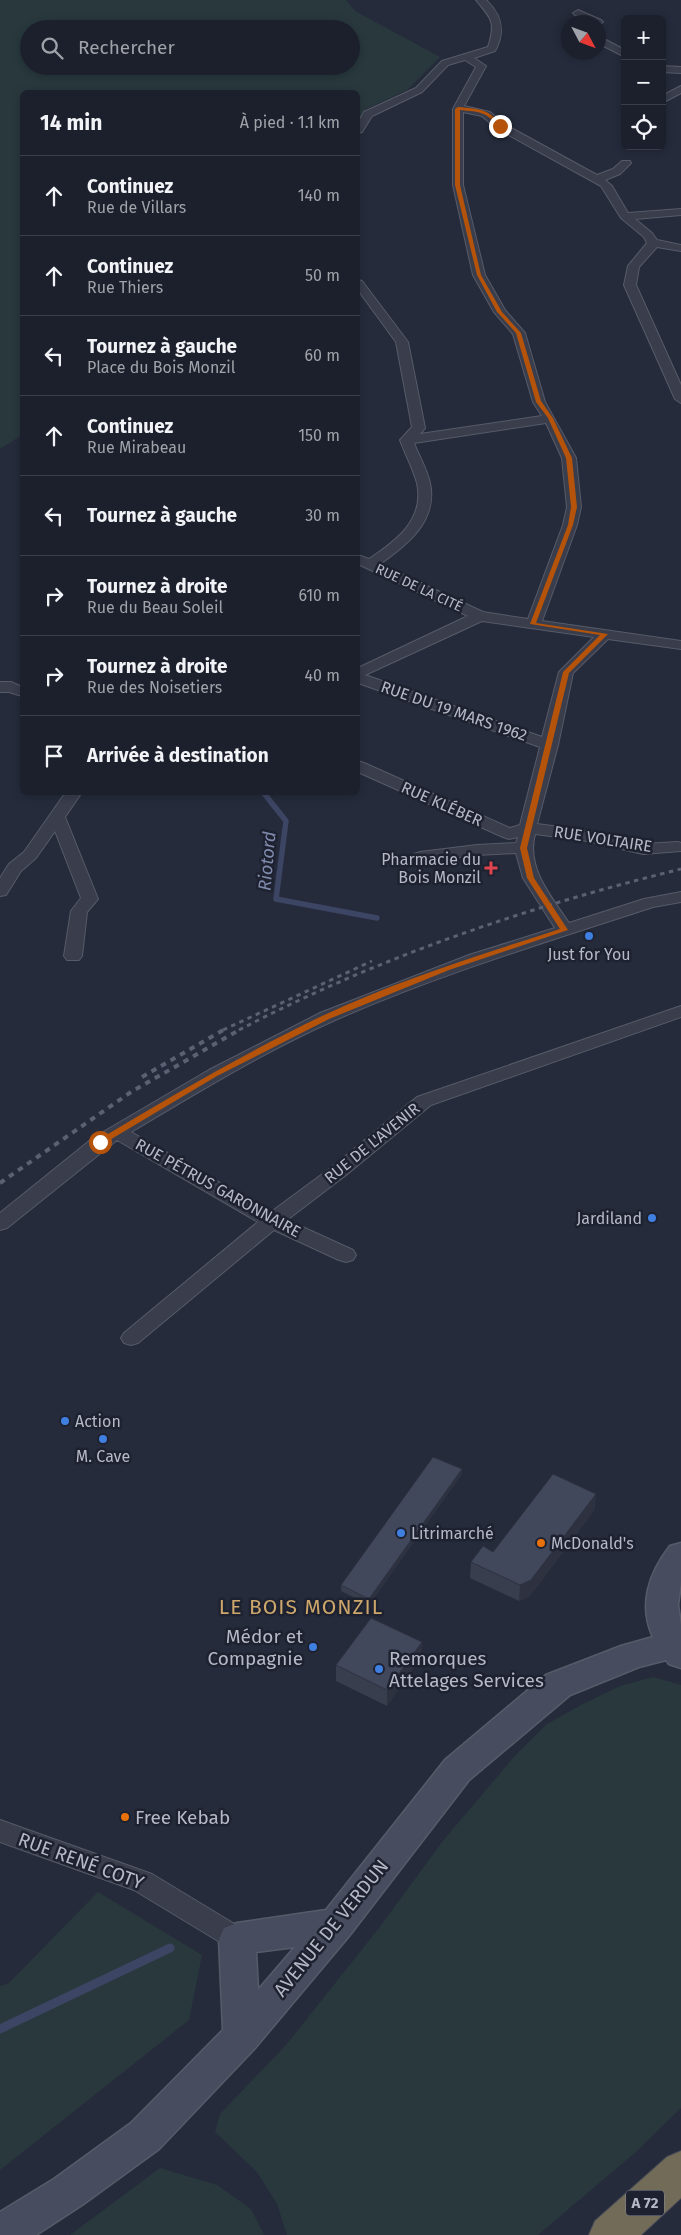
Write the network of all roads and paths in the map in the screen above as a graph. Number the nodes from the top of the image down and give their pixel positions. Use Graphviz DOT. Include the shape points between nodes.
graph roads {
  1 [pos="481,0"];
  2 [pos="578,13"];
  3 [pos="582,15"];
  4 [pos="606,43"];
  5 [pos="621,52"];
  6 [pos="466,57"];
  7 [pos="666,69"];
  8 [pos="681,70"];
  9 [pos="681,88"];
  10 [pos="666,97"];
  11 [pos="458,109"];
  12 [pos="360,127"];
  13 [pos="626,163"];
  14 [pos="596,179"];
  15 [pos="681,212"];
  16 [pos="625,216"];
  17 [pos="653,243"];
  18 [pos="681,248"];
  19 [pos="360,286"];
  20 [pos="681,399"];
  21 [pos="550,418"];
  22 [pos="406,440"];
  23 [pos="363,562"];
  24 [pos="480,616"];
  25 [pos="533,624"];
  26 [pos="605,634"];
  27 [pos="681,645"];
  28 [pos="360,671"];
  29 [pos="360,679"];
  30 [pos="550,745"];
  31 [pos="360,767"];
  32 [pos="72,795"];
  33 [pos="56,817"];
  34 [pos="528,828"];
  35 [pos="678,847"];
  36 [pos="523,848"];
  37 [pos="420,858"];
  38 [pos="0,890"];
  39 [pos="681,896"];
  40 [pos="564,930"];
  41 [pos="73,956"];
  42 [pos="681,1011"];
  43 [pos="119,1133"];
  44 [pos="272,1221"];
  45 [pos="0,1223"];
  46 [pos="346,1255"];
  47 [pos="131,1338"];
  48 [pos="681,1555"];
  49 [pos="677,1650"];
  50 [pos="0,1831"];
  51 [pos="336,1925"];
  52 [pos="237,1939"];
  53 [pos="242,2036"];
  54 [pos="681,2171"];
  55 [pos="0,2235"];
  56 [pos="610,2235"];
  1 -- 6 [label="street" via="494,13 499,30 492,49"];
  2 -- 3 [label="street"];
  4 -- 5 [label="street"];
  6 -- 11 [label="street" via="481,66"];
  6 -- 12 [label="street" via="445,63 420,90 368,114"];
  7 -- 8 [label="street"];
  9 -- 10 [label="street"];
  11 -- 14 [label="street" via="490,114 500,126"];
  11 -- 21 [label="street" via="458,185 479,275 500,312 519,333 538,402"];
  13 -- 14 [label="street" via="612,174"];
  14 -- 16 [label="street" via="614,192 619,209"];
  15 -- 16 [label="street"];
  16 -- 17 [label="street"];
  17 -- 18 [label="street"];
  17 -- 20 [label="street" via="650,251 634,266 630,285"];
  19 -- 22 [label="street" via="402,342 419,428"];
  21 -- 22 [label="street"];
  21 -- 25 [label="street" via="569,458 574,507"];
  22 -- 23 [label="street" via="424,487 423,514 407,538"];
  23 -- 24 [label="street, RUE DE LA CITÉ"];
  24 -- 25 [label="street, RUE DE LA CITÉ"];
  24 -- 28 [label="street"];
  25 -- 26 [label="street, RUE DE LA CITÉ"];
  26 -- 27 [label="street, RUE DE LA CITÉ"];
  26 -- 30 [label="street" via="566,672"];
  29 -- 30 [label="street, RUE DU 19 MARS 1962"];
  30 -- 34 [label="street"];
  31 -- 34 [label="street, RUE KLÉBER" via="509,834"];
  32 -- 33 [label="street"];
  33 -- 38 [label="street"];
  33 -- 41 [label="street" via="90,899 79,911"];
  34 -- 35 [label="street, RUE VOLTAIRE" via="582,835 644,849"];
  34 -- 36 [label="street"];
  36 -- 37 [label="street"];
  36 -- 40 [label="street" via="531,878"];
  39 -- 40 [label="street"];
  40 -- 43 [label="street" via="447,969 326,1017 214,1074"];
  42 -- 44 [label="street, RUE DE L'AVENIR" via="424,1101"];
  43 -- 44 [label="street, RUE PÉTRUS GARONNAIRE"];
  43 -- 45 [label="street" via="100,1142"];
  44 -- 46 [label="street, RUE PÉTRUS GARONNAIRE"];
  44 -- 47 [label="street, RUE DE L'AVENIR"];
  48 -- 49 [label="main road" via="672,1565 662,1590 662,1618"];
  49 -- 51 [label="main road, AVENUE DE VERDUN" via="633,1655 558,1685 457,1770"];
  50 -- 52 [label="street, RUE RENÉ COTY" via="143,1882"];
  51 -- 52 [label="main road"];
  51 -- 53 [label="main road, AVENUE DE VERDUN"];
  52 -- 53 [label="main road"];
  53 -- 55 [label="main road, AVENUE DE VERDUN" via="145,2136 68,2192"];
  54 -- 56 [label="highway, A 72"];
}
